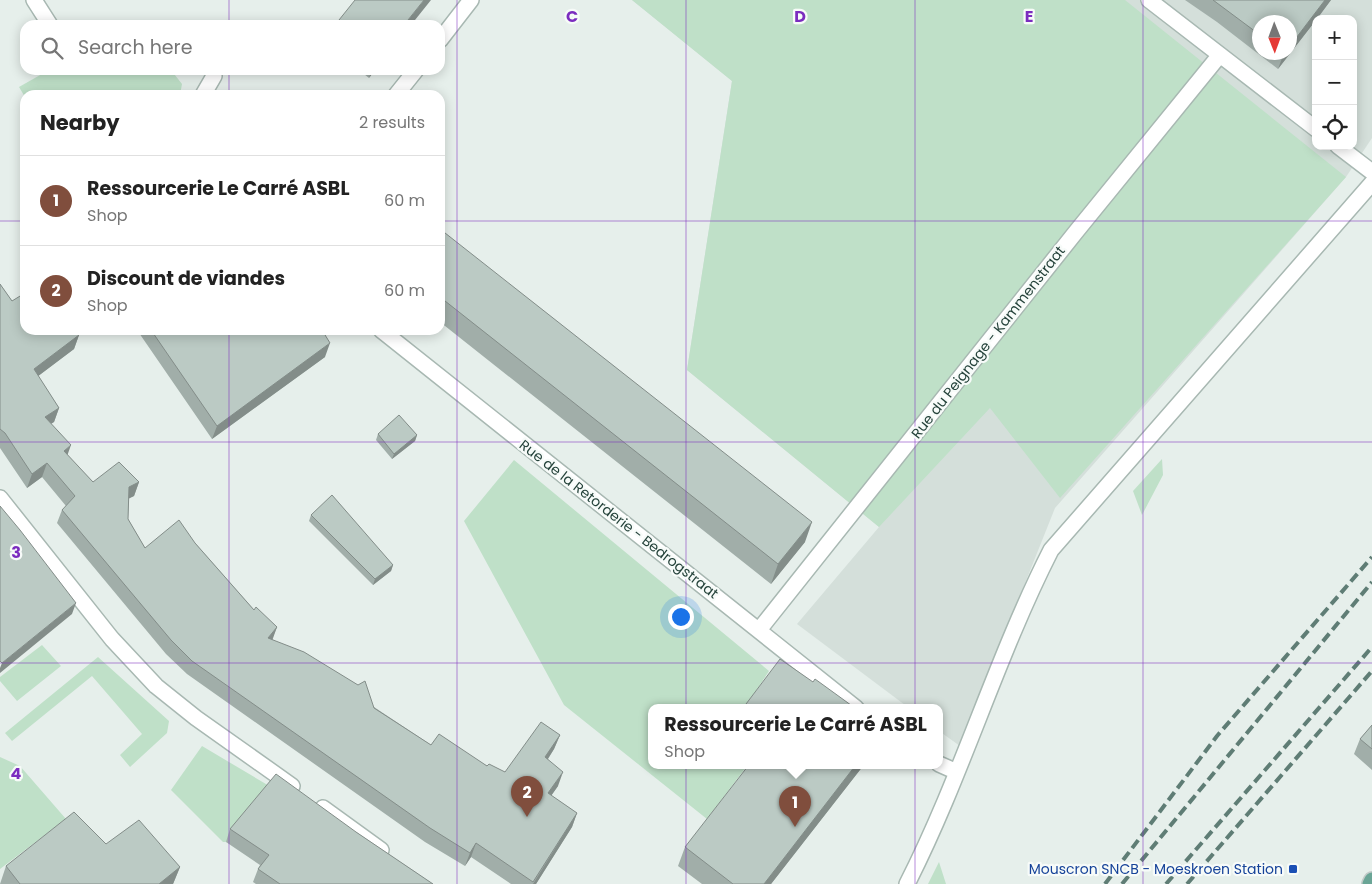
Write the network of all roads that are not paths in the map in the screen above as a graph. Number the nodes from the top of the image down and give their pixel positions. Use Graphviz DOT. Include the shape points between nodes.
graph roads {
  1 [pos="34,0"];
  2 [pos="471,0"];
  3 [pos="1149,0"];
  4 [pos="47,20"];
  5 [pos="445,34"];
  6 [pos="1219,56"];
  7 [pos="213,75"];
  8 [pos="412,75"];
  9 [pos="205,90"];
  10 [pos="400,90"];
  11 [pos="1312,126"];
  12 [pos="1343,150"];
  13 [pos="1372,172"];
  14 [pos="1372,183"];
  15 [pos="388,335"];
  16 [pos="0,498"];
  17 [pos="759,630"];
  18 [pos="851,704"];
  19 [pos="943,766"];
  20 [pos="957,772"];
  21 [pos="397,861"];
  22 [pos="1372,880"];
  23 [pos="907,884"];
  24 [pos="1370,884"];
  1 -- 4 [label="street"];
  2 -- 5 [label="street"];
  3 -- 6 [label="street"];
  6 -- 11 [label="street"];
  6 -- 17 [label="street, Rue du Peignage - Kammenstraat"];
  7 -- 9 [label="street"];
  8 -- 10 [label="street"];
  12 -- 13 [label="street"];
  14 -- 20 [label="street" via="1051,550"];
  15 -- 17 [label="street, Rue de la Retorderie - Bedrogstraat"];
  16 -- 21 [label="street" via="112,639 156,686"];
  17 -- 18 [label="street, Rue de la Retorderie - Bedrogstraat"];
  19 -- 20 [label="street"];
  20 -- 23 [label="street"];
  22 -- 24 [label="main road"];
}
